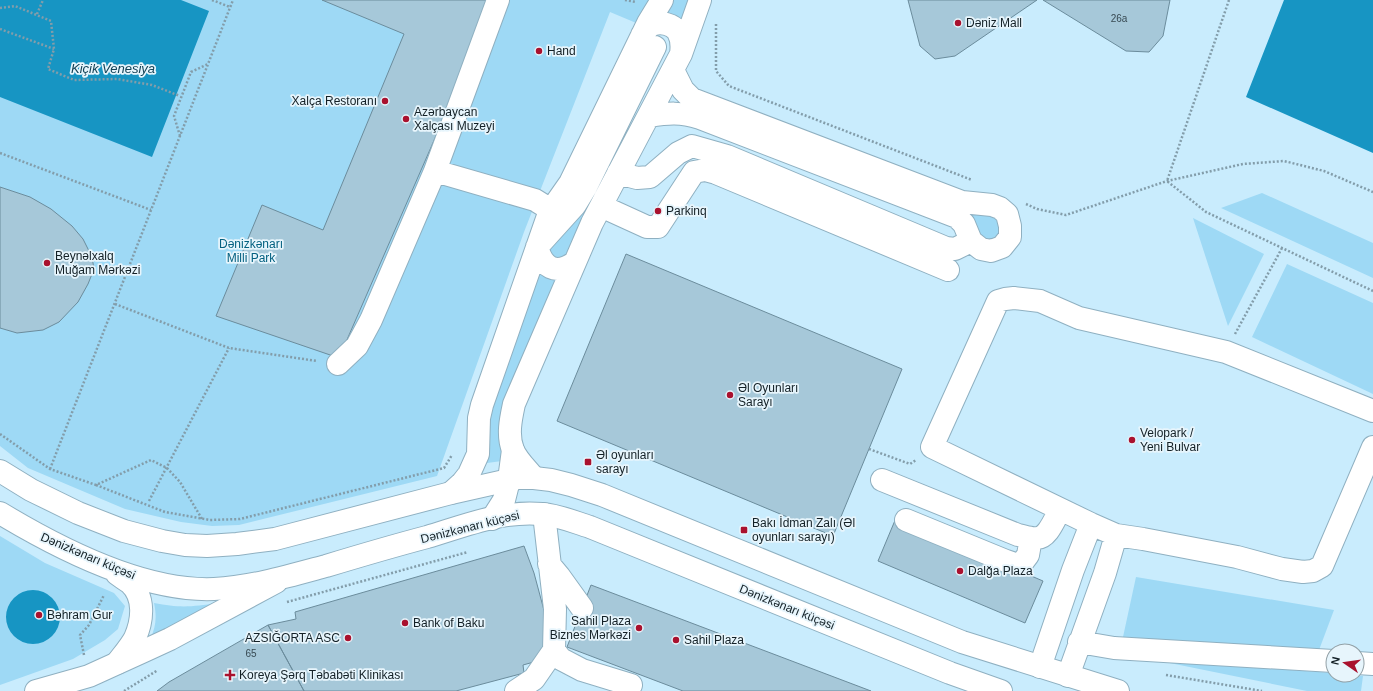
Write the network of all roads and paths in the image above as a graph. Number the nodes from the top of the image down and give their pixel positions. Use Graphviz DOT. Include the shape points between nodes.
graph roads {
  1 [pos="43,0"];
  2 [pos="212,0"];
  3 [pos="233,0"];
  4 [pos="498,0"];
  5 [pos="625,0"];
  6 [pos="636,0"];
  7 [pos="662,0"];
  8 [pos="700,0"];
  9 [pos="1229,0"];
  10 [pos="0,8"];
  11 [pos="230,8"];
  12 [pos="37,14"];
  13 [pos="716,24"];
  14 [pos="0,29"];
  15 [pos="54,49"];
  16 [pos="664,52"];
  17 [pos="208,64"];
  18 [pos="180,96"];
  19 [pos="649,116"];
  20 [pos="180,136"];
  21 [pos="0,153"];
  22 [pos="435,170"];
  23 [pos="618,173"];
  24 [pos="974,180"];
  25 [pos="1167,181"];
  26 [pos="1373,192"];
  27 [pos="1023,203"];
  28 [pos="151,210"];
  29 [pos="551,210"];
  30 [pos="596,214"];
  31 [pos="970,241"];
  32 [pos="537,247"];
  33 [pos="1282,248"];
  34 [pos="574,263"];
  35 [pos="948,270"];
  36 [pos="1373,291"];
  37 [pos="114,304"];
  38 [pos="229,348"];
  39 [pos="1226,352"];
  40 [pos="338,364"];
  41 [pos="1373,411"];
  42 [pos="0,434"];
  43 [pos="932,447"];
  44 [pos="1373,447"];
  45 [pos="869,449"];
  46 [pos="455,450"];
  47 [pos="513,450"];
  48 [pos="166,468"];
  49 [pos="50,469"];
  50 [pos="0,471"];
  51 [pos="534,478"];
  52 [pos="509,480"];
  53 [pos="882,480"];
  54 [pos="96,485"];
  55 [pos="451,493"];
  56 [pos="149,501"];
  57 [pos="1060,510"];
  58 [pos="0,513"];
  59 [pos="544,514"];
  60 [pos="202,519"];
  61 [pos="492,519"];
  62 [pos="906,520"];
  63 [pos="1091,524"];
  64 [pos="1116,535"];
  65 [pos="1031,538"];
  66 [pos="468,552"];
  67 [pos="548,564"];
  68 [pos="106,566"];
  69 [pos="283,578"];
  70 [pos="104,595"];
  71 [pos="282,603"];
  72 [pos="582,608"];
  73 [pos="1079,642"];
  74 [pos="554,650"];
  75 [pos="1325,661"];
  76 [pos="117,663"];
  77 [pos="1040,667"];
  78 [pos="1162,674"];
  79 [pos="89,676"];
  80 [pos="1068,676"];
  81 [pos="631,685"];
  82 [pos="36,691"];
  83 [pos="516,691"];
  84 [pos="1001,691"];
  85 [pos="1118,691"];
  86 [pos="1262,691"];
  1 -- 12 [label="path"];
  2 -- 11 [label="path"];
  3 -- 11 [label="path"];
  4 -- 22 [label="main road"];
  5 -- 6 [label="path"];
  7 -- 16 [label="main road"];
  8 -- 16 [label="main road"];
  9 -- 25 [label="path"];
  10 -- 12 [label="path" via="15,6"];
  11 -- 17 [label="path"];
  12 -- 15 [label="path" via="51,21"];
  13 -- 24 [label="path" via="716,70 729,86"];
  14 -- 15 [label="path"];
  15 -- 18 [label="path" via="48,69 74,80 117,79 152,85"];
  16 -- 19 [label="main road"];
  16 -- 29 [label="main road"];
  16 -- 30 [label="main road" via="608,170"];
  16 -- 31 [label="main road" via="683,90 692,99 962,202 992,205 1007,214 1010,237 1002,247 991,251 981,249"];
  16 -- 32 [label="main road" via="586,187 574,205"];
  17 -- 18 [label="path" via="191,72"];
  17 -- 20 [label="path"];
  18 -- 20 [label="path" via="174,116"];
  19 -- 23 [label="main road"];
  19 -- 31 [label="main road" via="672,113 700,118 957,217 964,224"];
  20 -- 28 [label="path"];
  21 -- 28 [label="path"];
  22 -- 29 [label="main road" via="535,200"];
  22 -- 40 [label="main road" via="371,320 357,346"];
  23 -- 30 [label="main road"];
  23 -- 31 [label="main road" via="637,178 650,177 678,153 692,146 727,156 946,248 955,249"];
  25 -- 26 [label="path" via="1243,164 1284,162 1324,171"];
  25 -- 27 [label="path" via="1066,216"];
  25 -- 33 [label="path" via="1206,212"];
  28 -- 37 [label="path"];
  29 -- 32 [label="main road"];
  30 -- 34 [label="main road"];
  30 -- 35 [label="main road" via="647,227 658,227 694,172 705,170"];
  32 -- 34 [label="main road" via="544,264 552,268 567,268"];
  32 -- 55 [label="main road" via="482,405 478,454 469,474"];
  33 -- 36 [label="path"];
  33 -- 39 [label="path"];
  34 -- 47 [label="main road" via="514,404 510,422"];
  37 -- 38 [label="path"];
  37 -- 49 [label="path"];
  38 -- 40 [label="path"];
  38 -- 48 [label="path"];
  39 -- 41 [label="main road"];
  39 -- 43 [label="main road" via="1080,318 1040,301 998,301"];
  42 -- 49 [label="path"];
  43 -- 45 [label="path" via="910,464"];
  43 -- 57 [label="main road"];
  44 -- 64 [label="main road" via="1322,566 1313,571 1282,569 1237,557"];
  46 -- 60 [label="path" via="444,468 240,519"];
  47 -- 51 [label="main road"];
  47 -- 52 [label="main road"];
  48 -- 54 [label="path" via="151,460"];
  48 -- 56 [label="path"];
  48 -- 60 [label="path" via="180,482"];
  49 -- 54 [label="path"];
  50 -- 55 [label="main road" via="78,514 124,531 185,545 237,544 275,539"];
  51 -- 52 [label="main road"];
  51 -- 77 [label="main road" via="571,484 602,495 962,642"];
  52 -- 55 [label="main road"];
  52 -- 61 [label="main road" via="504,500"];
  53 -- 65 [label="main road"];
  54 -- 60 [label="path" via="165,512"];
  57 -- 63 [label="main road"];
  57 -- 65 [label="main road" via="1046,534 1039,538"];
  58 -- 68 [label="main road, Dənizkənarı küçəsi" via="56,544"];
  59 -- 61 [label="main road, Dənizkənarı küçəsi" via="511,514"];
  59 -- 67 [label="main road"];
  59 -- 84 [label="main road, Dənizkənarı küçəsi" via="590,527 950,673"];
  61 -- 69 [label="main road, Dənizkənarı küçəsi"];
  62 -- 65 [label="main road" via="1015,564 1022,563 1028,556"];
  63 -- 64 [label="main road"];
  63 -- 77 [label="main road"];
  64 -- 73 [label="main road" via="1105,573"];
  66 -- 71 [label="path"];
  67 -- 72 [label="main road"];
  67 -- 74 [label="main road" via="555,609"];
  68 -- 69 [label="main road, Dənizkənarı küçəsi" via="142,579 188,588 242,586"];
  68 -- 76 [label="main road" via="130,583 141,601 135,638"];
  69 -- 76 [label="main road" via="170,639"];
  70 -- 79 [label="path" via="89,625 80,635"];
  73 -- 75 [label="main road" via="1114,648"];
  73 -- 80 [label="main road"];
  74 -- 81 [label="main road" via="562,660 582,670"];
  74 -- 83 [label="main road" via="534,679"];
  76 -- 79 [label="main road"];
  77 -- 80 [label="main road"];
  78 -- 86 [label="path"];
  79 -- 82 [label="main road"];
  80 -- 85 [label="main road"];
}
